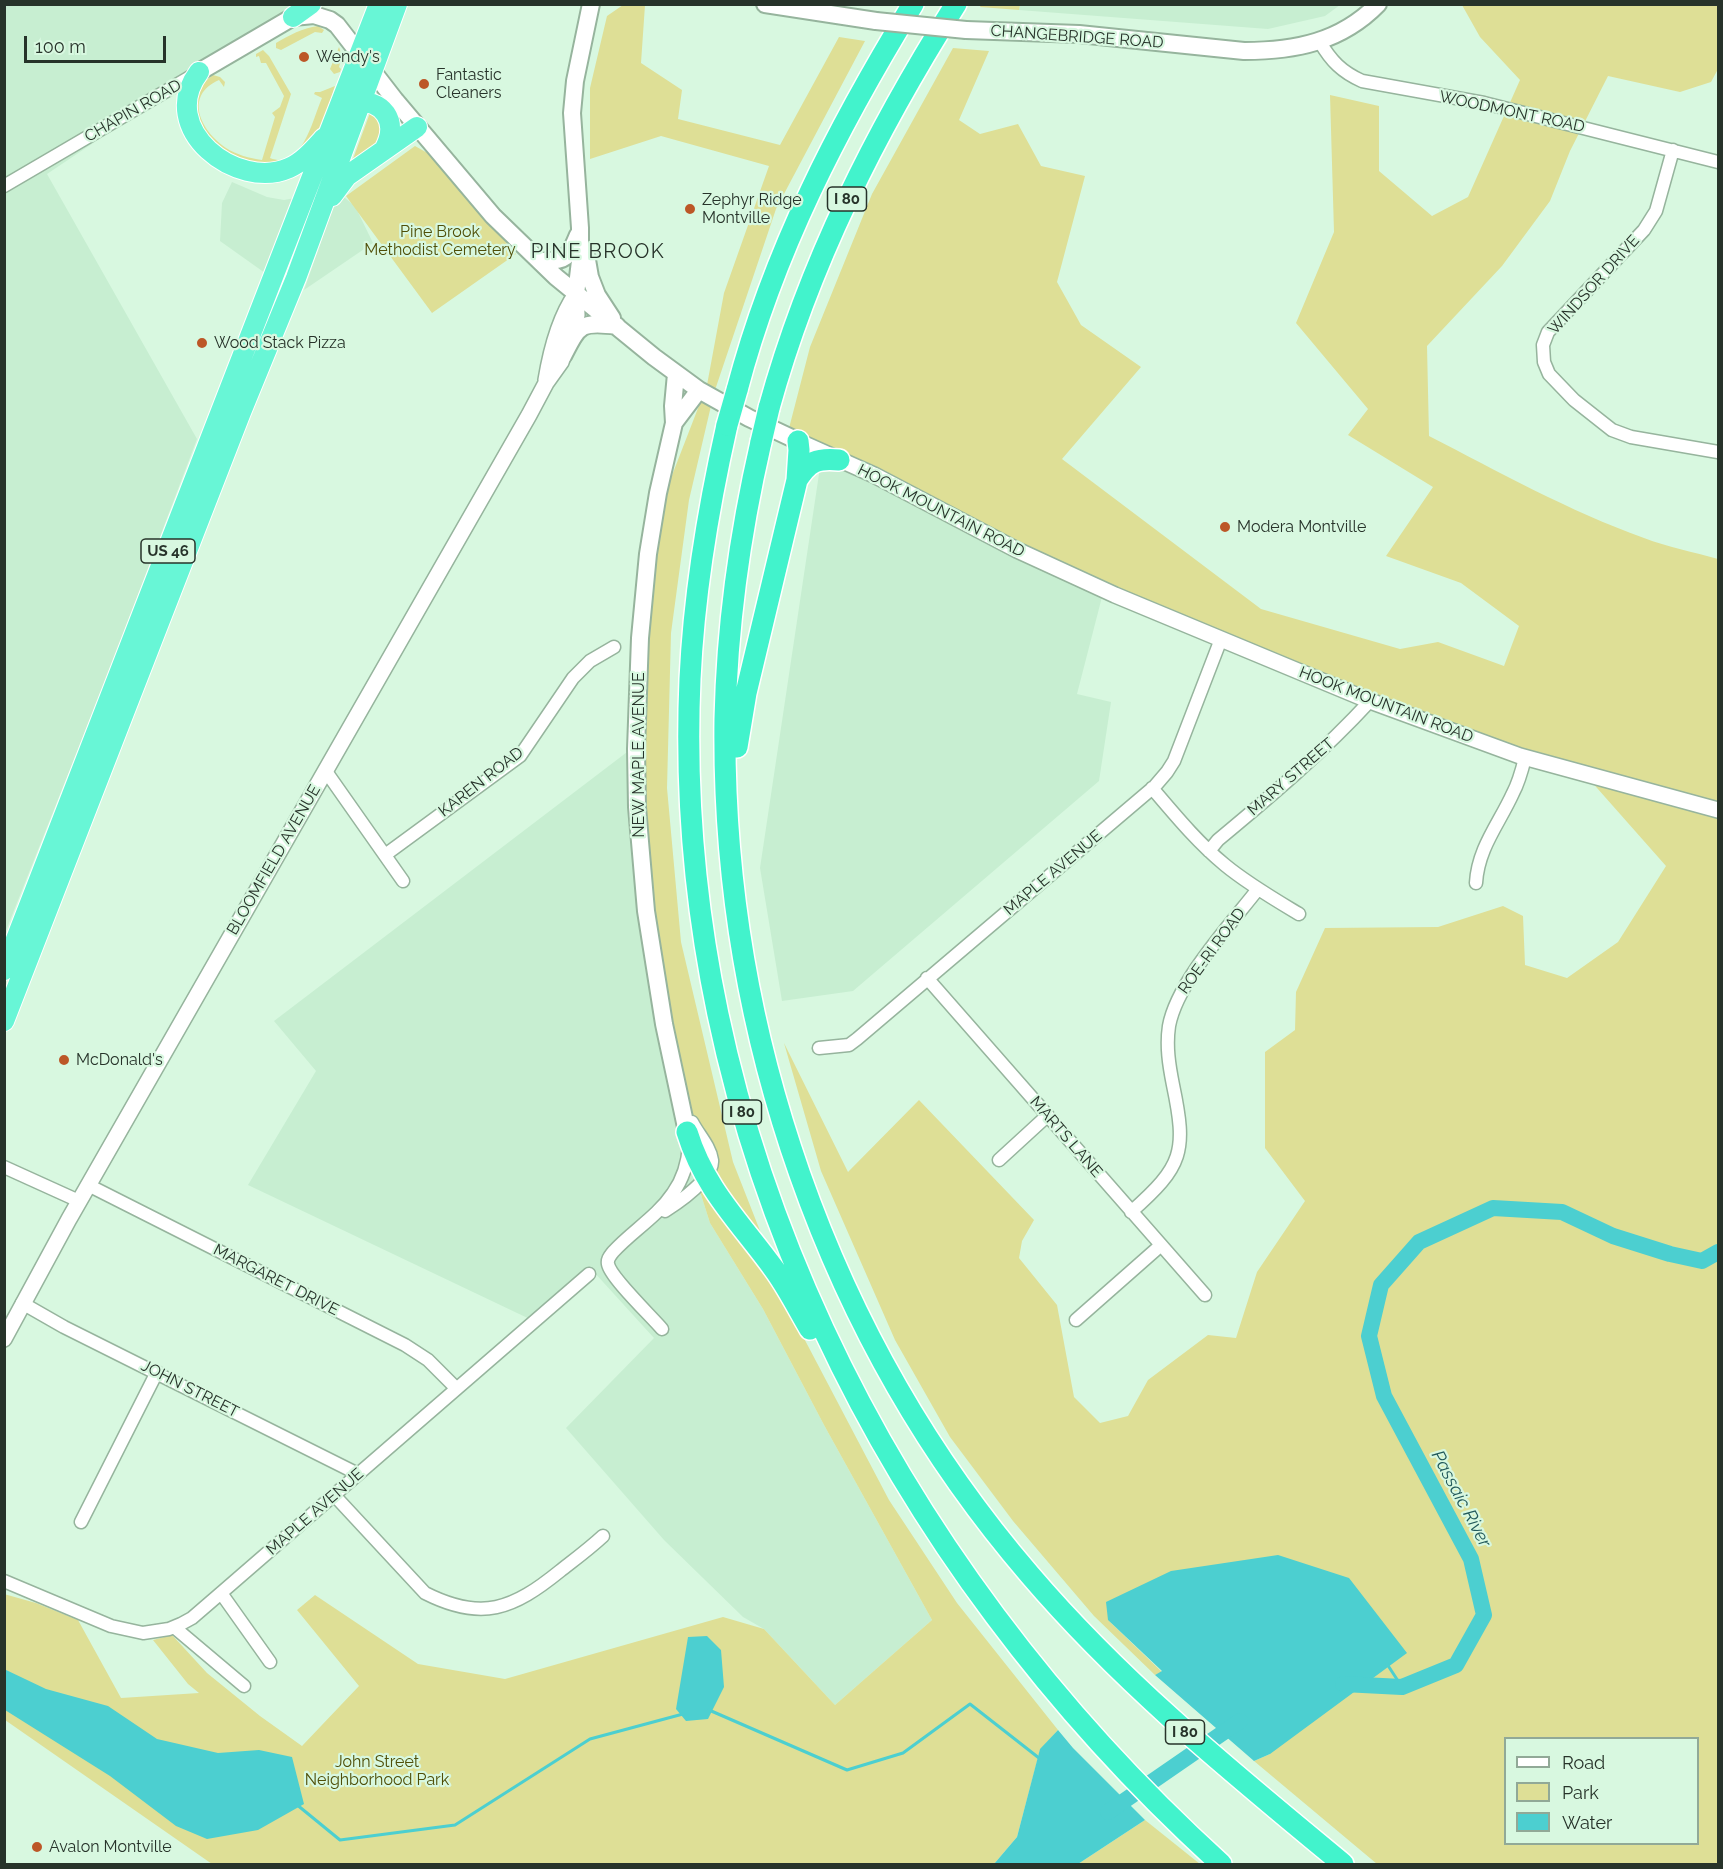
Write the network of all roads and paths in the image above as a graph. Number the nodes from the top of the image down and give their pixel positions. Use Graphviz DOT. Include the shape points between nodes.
graph roads {
  1 [pos="311,4"];
  2 [pos="379,4"];
  3 [pos="397,4"];
  4 [pos="591,4"];
  5 [pos="765,4"];
  6 [pos="913,4"];
  7 [pos="956,4"];
  8 [pos="1378,4"];
  9 [pos="852,11"];
  10 [pos="292,17"];
  11 [pos="1320,42"];
  12 [pos="360,54"];
  13 [pos="372,70"];
  14 [pos="199,72"];
  15 [pos="361,101"];
  16 [pos="341,104"];
  17 [pos="417,126"];
  18 [pos="330,132"];
  19 [pos="384,150"];
  20 [pos="1673,150"];
  21 [pos="1719,162"];
  22 [pos="4,186"];
  23 [pos="320,215"];
  24 [pos="580,228"];
  25 [pos="541,261"];
  26 [pos="576,294"];
  27 [pos="617,326"];
  28 [pos="563,356"];
  29 [pos="676,374"];
  30 [pos="546,383"];
  31 [pos="699,390"];
  32 [pos="674,423"];
  33 [pos="798,441"];
  34 [pos="1719,452"];
  35 [pos="839,460"];
  36 [pos="797,480"];
  37 [pos="1221,639"];
  38 [pos="614,647"];
  39 [pos="1370,701"];
  40 [pos="1525,758"];
  41 [pos="326,770"];
  42 [pos="1152,788"];
  43 [pos="1719,810"];
  44 [pos="1209,850"];
  45 [pos="385,855"];
  46 [pos="730,858"];
  47 [pos="403,881"];
  48 [pos="1476,883"];
  49 [pos="1258,889"];
  50 [pos="1299,914"];
  51 [pos="4,970"];
  52 [pos="927,978"];
  53 [pos="4,1021"];
  54 [pos="819,1048"];
  55 [pos="679,1087"];
  56 [pos="1047,1116"];
  57 [pos="687,1132"];
  58 [pos="999,1160"];
  59 [pos="4,1167"];
  60 [pos="706,1177"];
  61 [pos="88,1185"];
  62 [pos="79,1201"];
  63 [pos="1131,1212"];
  64 [pos="649,1221"];
  65 [pos="1160,1246"];
  66 [pos="589,1274"];
  67 [pos="1205,1295"];
  68 [pos="22,1303"];
  69 [pos="1076,1320"];
  70 [pos="662,1329"];
  71 [pos="4,1339"];
  72 [pos="157,1372"];
  73 [pos="456,1388"];
  74 [pos="358,1474"];
  75 [pos="904,1482"];
  76 [pos="334,1495"];
  77 [pos="81,1522"];
  78 [pos="603,1536"];
  79 [pos="4,1581"];
  80 [pos="221,1593"];
  81 [pos="174,1627"];
  82 [pos="270,1662"];
  83 [pos="244,1686"];
  84 [pos="1221,1864"];
  85 [pos="1343,1864"];
  1 -- 10 [label="highway"];
  2 -- 12 [label="highway, US 46"];
  3 -- 13 [label="highway, US 46"];
  4 -- 24 [label="main road, BLOOMFIELD AVENUE" via="572,113"];
  5 -- 9 [label="main road, CHANGEBRIDGE ROAD"];
  6 -- 75 [label="highway, I 80, bridge" via="822,164 765,299 737,390 711,502 700,571 690,678 689,752 698,897 709,970 752,1148 804,1287"];
  7 -- 46 [label="highway, I 80, bridge" via="889,116 840,213 799,311 769,408 741,543 729,645 726,752"];
  8 -- 11 [label="main road, CHANGEBRIDGE ROAD" via="1356,24"];
  9 -- 11 [label="main road, CHANGEBRIDGE ROAD, bridge" via="876,21 966,30 1079,34 1244,51 1290,49"];
  10 -- 12 [label="main road, HOOK MOUNTAIN ROAD" via="314,15 330,20"];
  10 -- 14 [label="main road, CHAPIN ROAD"];
  11 -- 20 [label="street, WOODMONT ROAD" via="1335,64 1362,81 1484,103"];
  12 -- 13 [label="main road, HOOK MOUNTAIN ROAD"];
  12 -- 16 [label="highway, US 46"];
  13 -- 15 [label="highway, US 46"];
  13 -- 17 [label="main road, HOOK MOUNTAIN ROAD"];
  14 -- 18 [label="highway" via="187,97 188,121 207,149 229,163 254,172 286,170 302,161"];
  14 -- 22 [label="street, CHAPIN ROAD"];
  15 -- 16 [label="highway"];
  15 -- 19 [label="highway" via="372,103 389,119 390,132"];
  15 -- 23 [label="highway, US 46"];
  16 -- 18 [label="highway, US 46"];
  17 -- 19 [label="highway"];
  17 -- 25 [label="main road, HOOK MOUNTAIN ROAD" via="493,216"];
  18 -- 51 [label="highway, US 46"];
  19 -- 23 [label="highway" via="347,176"];
  20 -- 21 [label="street, WOODMONT ROAD"];
  20 -- 34 [label="street, WINDSOR DRIVE" via="1656,211 1644,230 1548,332 1543,345 1544,362 1549,374 1574,400 1612,430 1631,437"];
  23 -- 53 [label="highway, US 46"];
  24 -- 25 [label="main road" via="567,256"];
  24 -- 26 [label="main road, BLOOMFIELD AVENUE"];
  24 -- 27 [label="main road" via="597,295"];
  25 -- 26 [label="main road, HOOK MOUNTAIN ROAD"];
  26 -- 27 [label="main road, HOOK MOUNTAIN ROAD"];
  26 -- 28 [label="street, BLOOMFIELD AVENUE" via="577,315"];
  26 -- 30 [label="street, BLOOMFIELD AVENUE" via="566,309"];
  27 -- 28 [label="main road" via="585,325 575,333"];
  27 -- 29 [label="main road, HOOK MOUNTAIN ROAD"];
  28 -- 30 [label="street, BLOOMFIELD AVENUE"];
  29 -- 31 [label="main road, HOOK MOUNTAIN ROAD"];
  29 -- 32 [label="main road, NEW MAPLE AVENUE"];
  30 -- 41 [label="street, BLOOMFIELD AVENUE"];
  31 -- 32 [label="main road, NEW MAPLE AVENUE"];
  31 -- 33 [label="main road, HOOK MOUNTAIN ROAD"];
  32 -- 55 [label="main road, NEW MAPLE AVENUE" via="648,554 639,648 636,749 646,911 664,1024"];
  33 -- 35 [label="street, HOOK MOUNTAIN ROAD"];
  33 -- 36 [label="highway"];
  35 -- 36 [label="highway" via="814,461"];
  35 -- 37 [label="street, HOOK MOUNTAIN ROAD" via="1024,553"];
  36 -- 46 [label="highway" via="741,715"];
  37 -- 39 [label="street, HOOK MOUNTAIN ROAD"];
  37 -- 42 [label="street, MAPLE AVENUE" via="1174,761"];
  38 -- 45 [label="street, KAREN ROAD" via="590,661 573,678 520,756"];
  39 -- 40 [label="street, HOOK MOUNTAIN ROAD"];
  39 -- 44 [label="street, MARY STREET" via="1301,770"];
  40 -- 43 [label="street, HOOK MOUNTAIN ROAD"];
  40 -- 48 [label="street" via="1513,795 1479,859"];
  41 -- 45 [label="street"];
  41 -- 61 [label="street, BLOOMFIELD AVENUE"];
  42 -- 44 [label="street"];
  42 -- 52 [label="street, MAPLE AVENUE"];
  44 -- 49 [label="street"];
  45 -- 47 [label="street"];
  46 -- 85 [label="highway, I 80" via="744,964 777,1103 815,1216 904,1399 969,1498 1074,1625 1132,1683"];
  49 -- 50 [label="street"];
  49 -- 63 [label="street, ROE-RI ROAD" via="1196,969 1175,1006 1169,1025 1168,1062 1181,1127 1178,1153 1161,1184"];
  52 -- 54 [label="street, MAPLE AVENUE" via="849,1045"];
  52 -- 56 [label="street, MARTS LANE"];
  55 -- 57 [label="main road, NEW MAPLE AVENUE"];
  55 -- 60 [label="street, NEW MAPLE AVENUE" via="693,1124 710,1153 712,1166"];
  56 -- 58 [label="street"];
  56 -- 63 [label="street, MARTS LANE"];
  57 -- 60 [label="highway"];
  57 -- 64 [label="street" via="688,1151 681,1181"];
  59 -- 62 [label="street"];
  60 -- 64 [label="street"];
  60 -- 75 [label="highway" via="785,1284 844,1389"];
  61 -- 62 [label="street, BLOOMFIELD AVENUE"];
  61 -- 73 [label="street, MARGARET DRIVE" via="405,1346 428,1360"];
  62 -- 68 [label="street, BLOOMFIELD AVENUE"];
  63 -- 65 [label="street, MARTS LANE"];
  64 -- 70 [label="street" via="616,1250 608,1265"];
  65 -- 67 [label="street, MARTS LANE"];
  65 -- 69 [label="street"];
  66 -- 73 [label="street, MAPLE AVENUE"];
  68 -- 71 [label="street, BLOOMFIELD AVENUE"];
  68 -- 72 [label="street, JOHN STREET"];
  72 -- 74 [label="street, JOHN STREET"];
  72 -- 77 [label="street"];
  73 -- 74 [label="street, MAPLE AVENUE"];
  74 -- 76 [label="street, MAPLE AVENUE"];
  75 -- 84 [label="highway, I 80" via="988,1607 1075,1716 1171,1819"];
  76 -- 78 [label="street" via="425,1593 467,1608 500,1606 530,1595"];
  76 -- 80 [label="street, MAPLE AVENUE"];
  79 -- 81 [label="street, MAPLE AVENUE" via="124,1630 153,1632"];
  80 -- 81 [label="street, MAPLE AVENUE" via="192,1618"];
  80 -- 82 [label="street"];
  81 -- 83 [label="street"];
}
